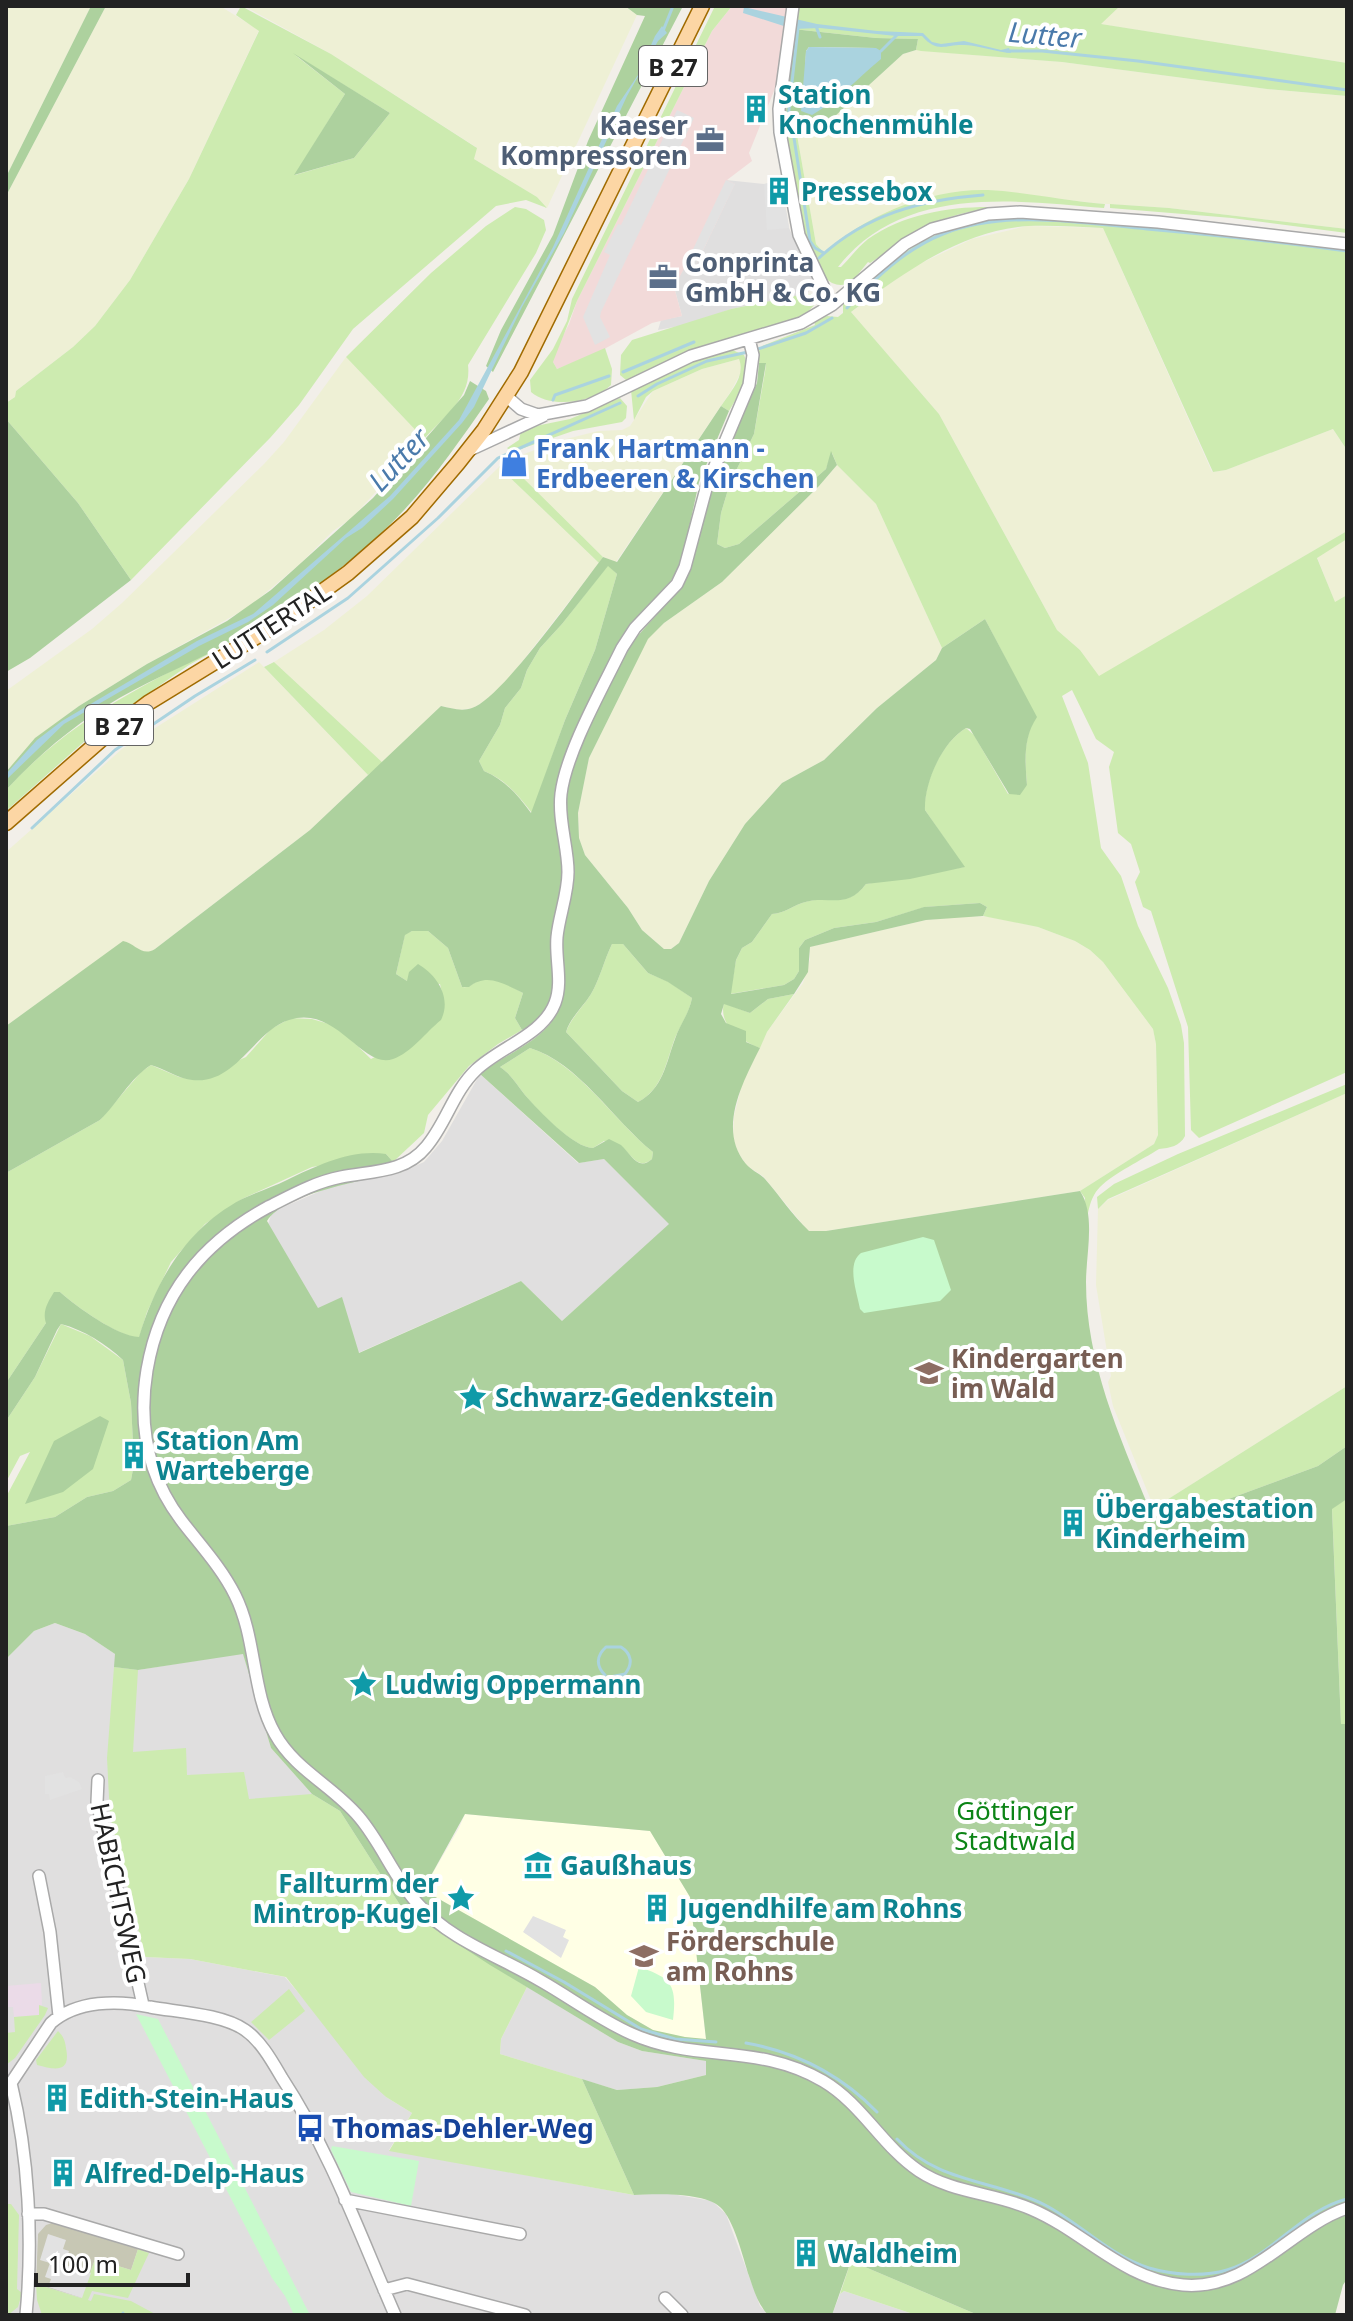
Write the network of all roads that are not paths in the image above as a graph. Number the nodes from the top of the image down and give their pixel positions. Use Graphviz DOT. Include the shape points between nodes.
graph roads {
  1 [pos="702,6"];
  2 [pos="793,9"];
  3 [pos="1347,244"];
  4 [pos="832,305"];
  5 [pos="749,339"];
  6 [pos="506,396"];
  7 [pos="548,414"];
  8 [pos="467,451"];
  9 [pos="6,823"];
  10 [pos="98,1780"];
  11 [pos="39,1876"];
  12 [pos="143,2005"];
  13 [pos="59,2016"];
  14 [pos="8,2082"];
  15 [pos="345,2200"];
  16 [pos="1347,2208"];
  17 [pos="28,2214"];
  18 [pos="520,2234"];
  19 [pos="178,2254"];
  20 [pos="384,2290"];
  21 [pos="665,2298"];
  22 [pos="26,2315"];
  23 [pos="395,2315"];
  24 [pos="525,2315"];
  25 [pos="682,2315"];
  1 -- 6 [label="main road, B 27"];
  2 -- 4 [label="street" via="779,109 786,170 799,235"];
  3 -- 4 [label="street" via="1171,223 988,214 932,229 905,244"];
  4 -- 5 [label="street" via="801,323"];
  5 -- 7 [label="street" via="691,356 587,406"];
  5 -- 16 [label="street" via="753,370 707,485 685,567 677,584 622,648 564,779 560,809 568,873 553,1009 466,1081 428,1145 410,1162 337,1177 292,1195 235,1227 196,1261 166,1309 150,1358 144,1403 150,1464 168,1502 237,1599 276,1737 303,1769 354,1811 414,1900 445,1929 644,2039 669,2047 759,2057 814,2075 858,2109 899,2155 935,2181 1034,2210 1117,2263 1155,2280 1203,2285 1233,2278 1322,2217"];
  6 -- 7 [label="street" via="527,412"];
  6 -- 8 [label="main road, LUTTERTAL / B 27"];
  7 -- 8 [label="street"];
  8 -- 9 [label="main road, LUTTERTAL / B 27" via="412,517 348,573 277,624 148,703"];
  10 -- 12 [label="street, HABICHTSWEG" via="97,1802"];
  11 -- 13 [label="street"];
  12 -- 13 [label="street" via="109,2002"];
  12 -- 15 [label="street" via="227,2022 252,2036 313,2126"];
  13 -- 14 [label="street"];
  14 -- 17 [label="street" via="20,2131"];
  15 -- 18 [label="street"];
  15 -- 20 [label="street"];
  17 -- 19 [label="street" via="44,2214"];
  17 -- 22 [label="street"];
  20 -- 23 [label="street"];
  20 -- 24 [label="street" via="407,2284"];
  21 -- 25 [label="street"];
}
